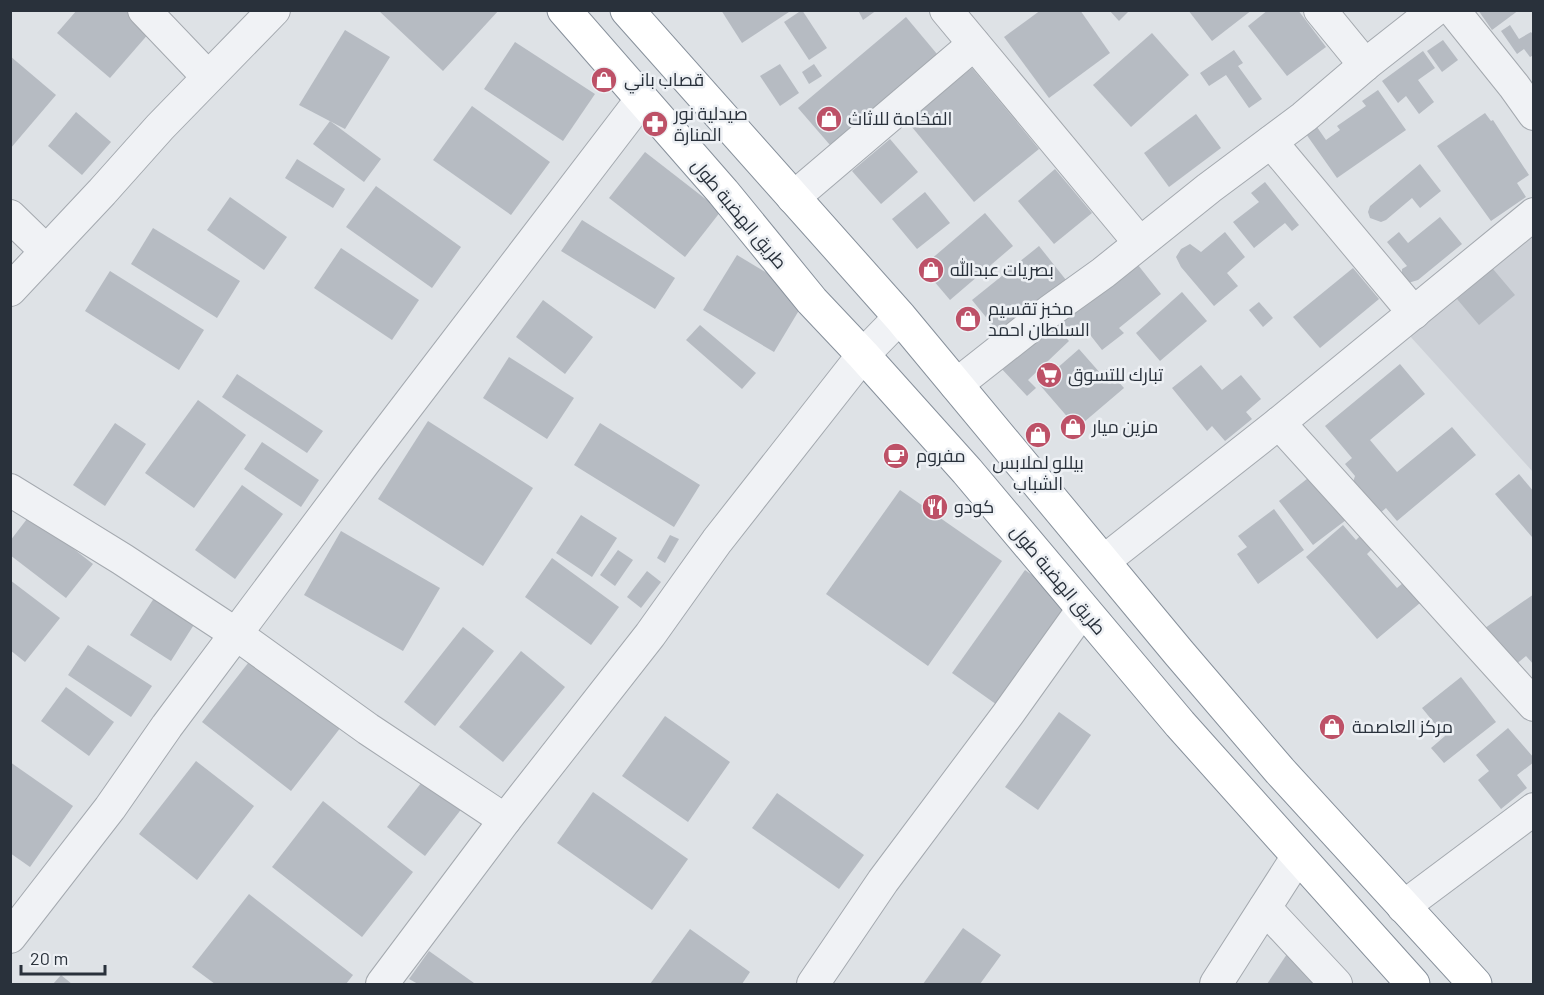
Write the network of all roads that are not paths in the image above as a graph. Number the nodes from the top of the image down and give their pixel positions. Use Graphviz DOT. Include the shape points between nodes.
graph roads {
  1 [pos="144,10"];
  2 [pos="274,10"];
  3 [pos="564,10"];
  4 [pos="627,10"];
  5 [pos="946,10"];
  6 [pos="1320,10"];
  7 [pos="1435,10"];
  8 [pos="1453,10"];
  9 [pos="974,44"];
  10 [pos="1365,65"];
  11 [pos="208,77"];
  12 [pos="1524,79"];
  13 [pos="641,100"];
  14 [pos="1533,114"];
  15 [pos="1271,142"];
  16 [pos="793,198"];
  17 [pos="1533,214"];
  18 [pos="10,216"];
  19 [pos="1139,243"];
  20 [pos="46,251"];
  21 [pos="10,290"];
  22 [pos="1414,313"];
  23 [pos="900,317"];
  24 [pos="863,355"];
  25 [pos="956,385"];
  26 [pos="1279,423"];
  27 [pos="11,490"];
  28 [pos="1104,561"];
  29 [pos="1083,609"];
  30 [pos="236,634"];
  31 [pos="1533,705"];
  32 [pos="1533,810"];
  33 [pos="505,820"];
  34 [pos="1298,856"];
  35 [pos="1403,907"];
  36 [pos="1265,908"];
  37 [pos="10,937"];
  38 [pos="382,984"];
  39 [pos="813,984"];
  40 [pos="1216,984"];
  41 [pos="1336,984"];
  42 [pos="1413,984"];
  43 [pos="1475,984"];
  1 -- 11 [label="street"];
  2 -- 11 [label="street"];
  3 -- 13 [label="highway, طريق الهضبة طول"];
  4 -- 16 [label="highway"];
  5 -- 9 [label="street"];
  6 -- 10 [label="street"];
  7 -- 10 [label="street"];
  8 -- 12 [label="street"];
  9 -- 16 [label="street"];
  9 -- 19 [label="street"];
  10 -- 15 [label="street"];
  11 -- 20 [label="street"];
  12 -- 14 [label="street"];
  13 -- 24 [label="highway, طريق الهضبة طول" via="723,192 812,302"];
  13 -- 30 [label="street"];
  15 -- 19 [label="street"];
  15 -- 22 [label="street"];
  16 -- 23 [label="highway"];
  17 -- 22 [label="street"];
  18 -- 20 [label="street"];
  19 -- 25 [label="street"];
  20 -- 21 [label="street"];
  22 -- 26 [label="street"];
  23 -- 24 [label="street"];
  23 -- 25 [label="highway"];
  24 -- 29 [label="highway, طريق الهضبة طول"];
  24 -- 33 [label="street"];
  25 -- 28 [label="highway"];
  26 -- 28 [label="street"];
  26 -- 31 [label="street"];
  27 -- 30 [label="street"];
  28 -- 35 [label="highway" via="1280,771"];
  29 -- 34 [label="highway, طريق الهضبة طول"];
  29 -- 39 [label="street" via="883,881"];
  30 -- 33 [label="street" via="368,729"];
  30 -- 37 [label="street" via="110,808"];
  32 -- 35 [label="street"];
  33 -- 38 [label="street"];
  34 -- 36 [label="street"];
  34 -- 42 [label="highway, طريق الهضبة طول"];
  35 -- 43 [label="highway"];
  36 -- 40 [label="street"];
  36 -- 41 [label="street"];
}
